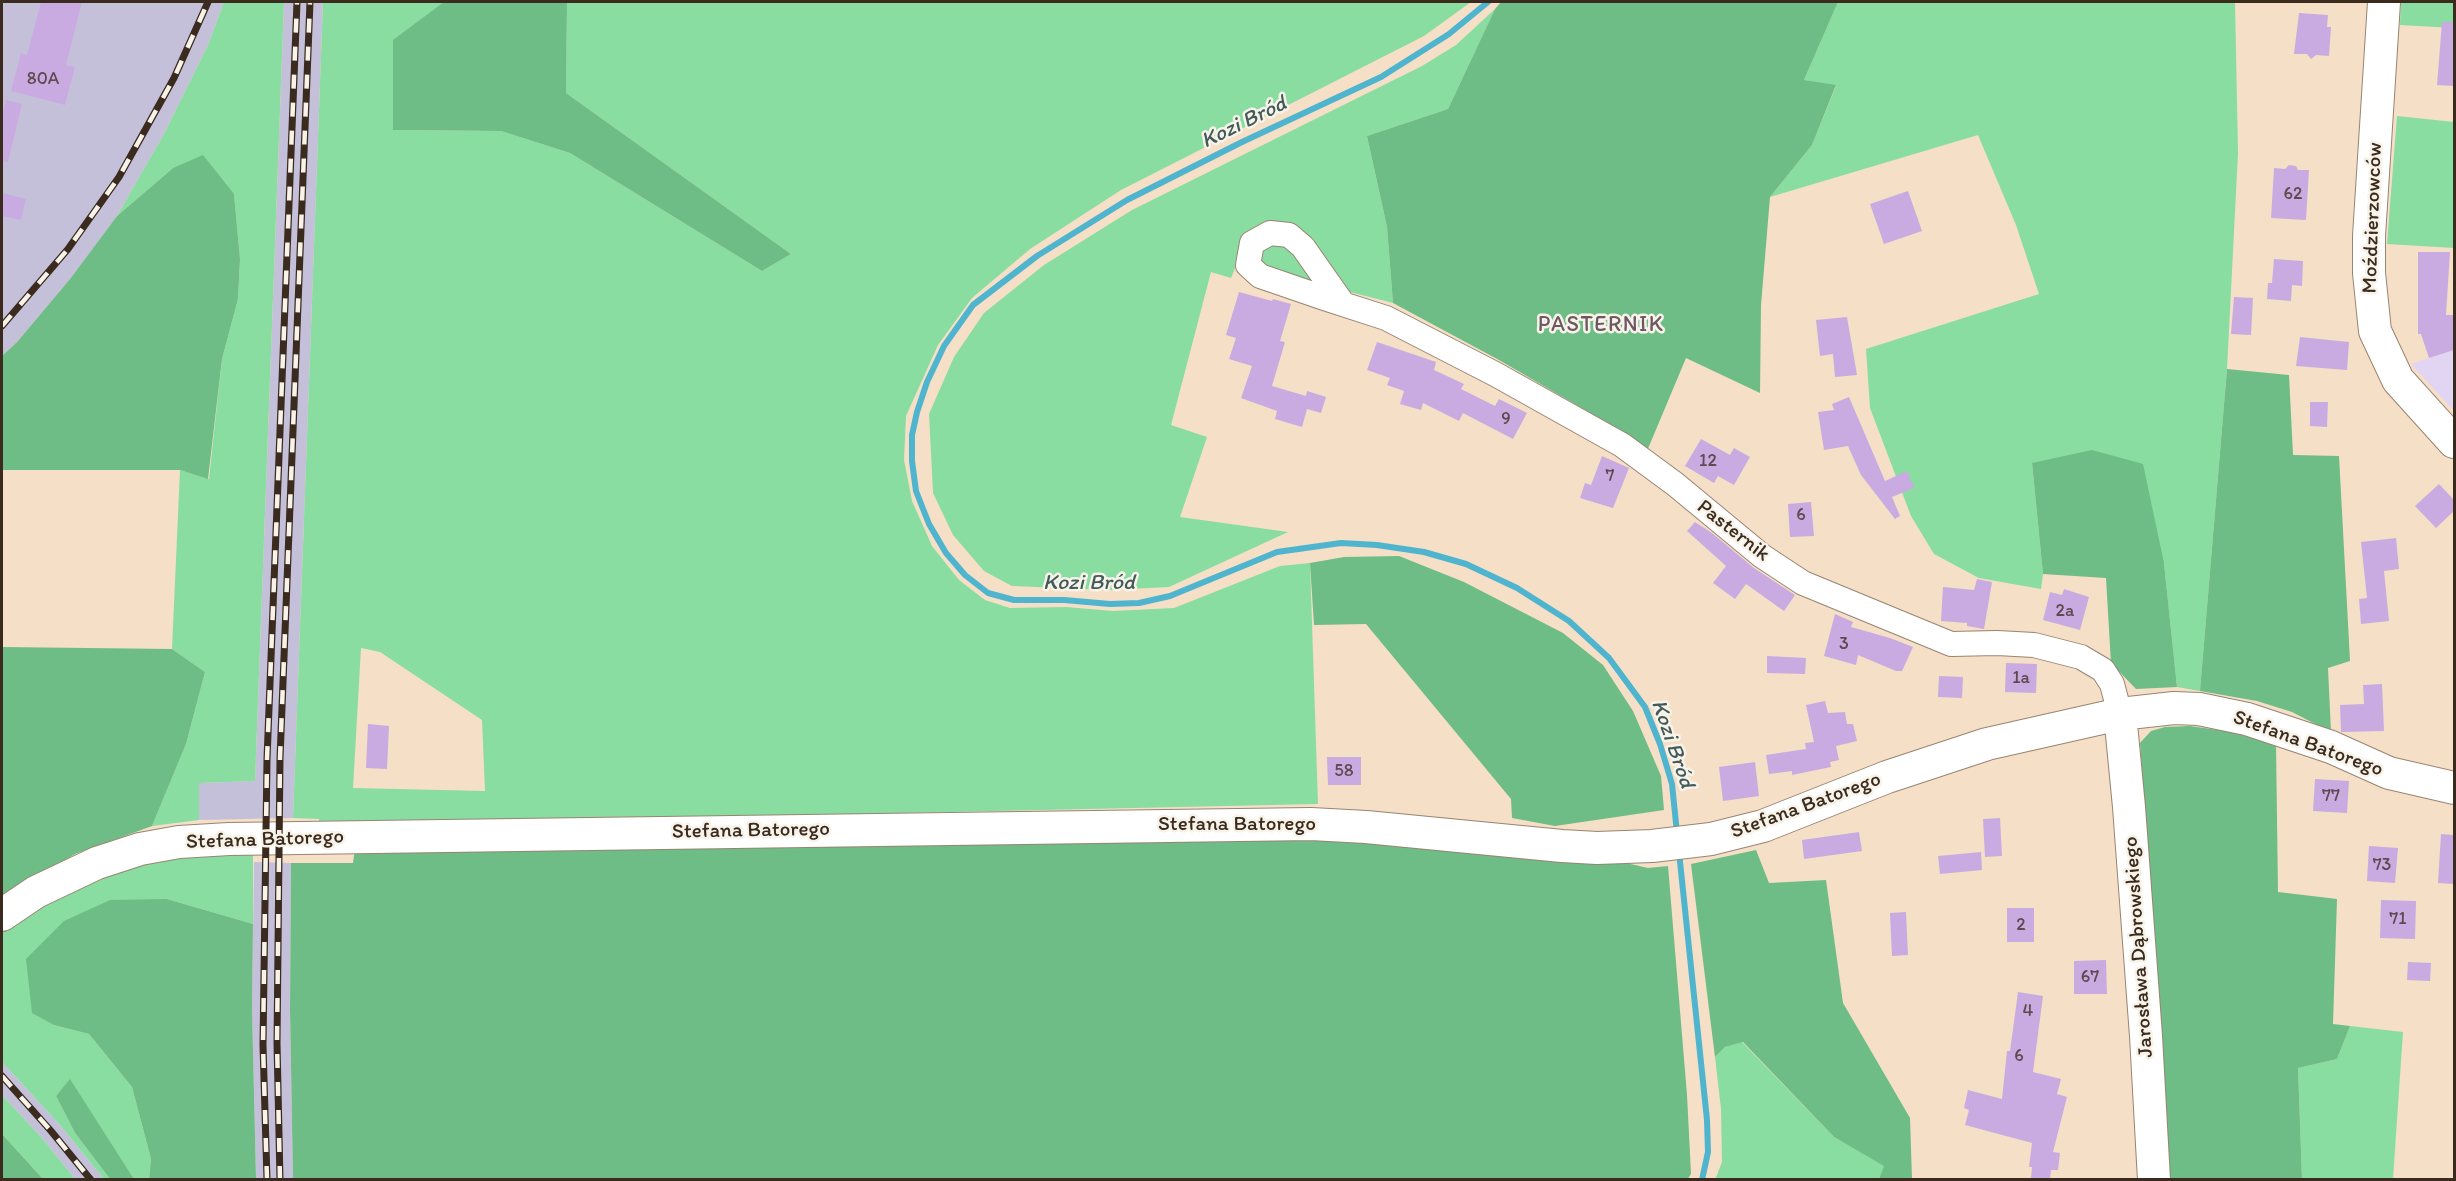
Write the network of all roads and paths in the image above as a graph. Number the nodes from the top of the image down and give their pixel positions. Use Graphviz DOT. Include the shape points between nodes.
graph roads {
  1 [pos="2384,2"];
  2 [pos="1343,304"];
  3 [pos="2454,442"];
  4 [pos="2120,714"];
  5 [pos="2454,788"];
  6 [pos="2,915"];
  7 [pos="2154,1179"];
  1 -- 3 [label="street, Moździerzowców" via="2369,237 2374,332 2398,380"];
  2 -- 4 [label="street, Pasternik" via="1386,318 1622,446 1762,556 1803,583 1952,644 2034,645 2081,657 2103,670 2112,684"];
  4 -- 5 [label="street, Stefana Batorego" via="2174,708 2226,714 2331,747 2389,773"];
  4 -- 6 [label="street, Stefana Batorego" via="1933,760 1762,826 1711,839 1652,846 1562,846 1300,824 229,839 140,849 98,863 52,884"];
  4 -- 7 [label="street, Jarosława Dąbrowskiego" via="2146,1025"];
}
